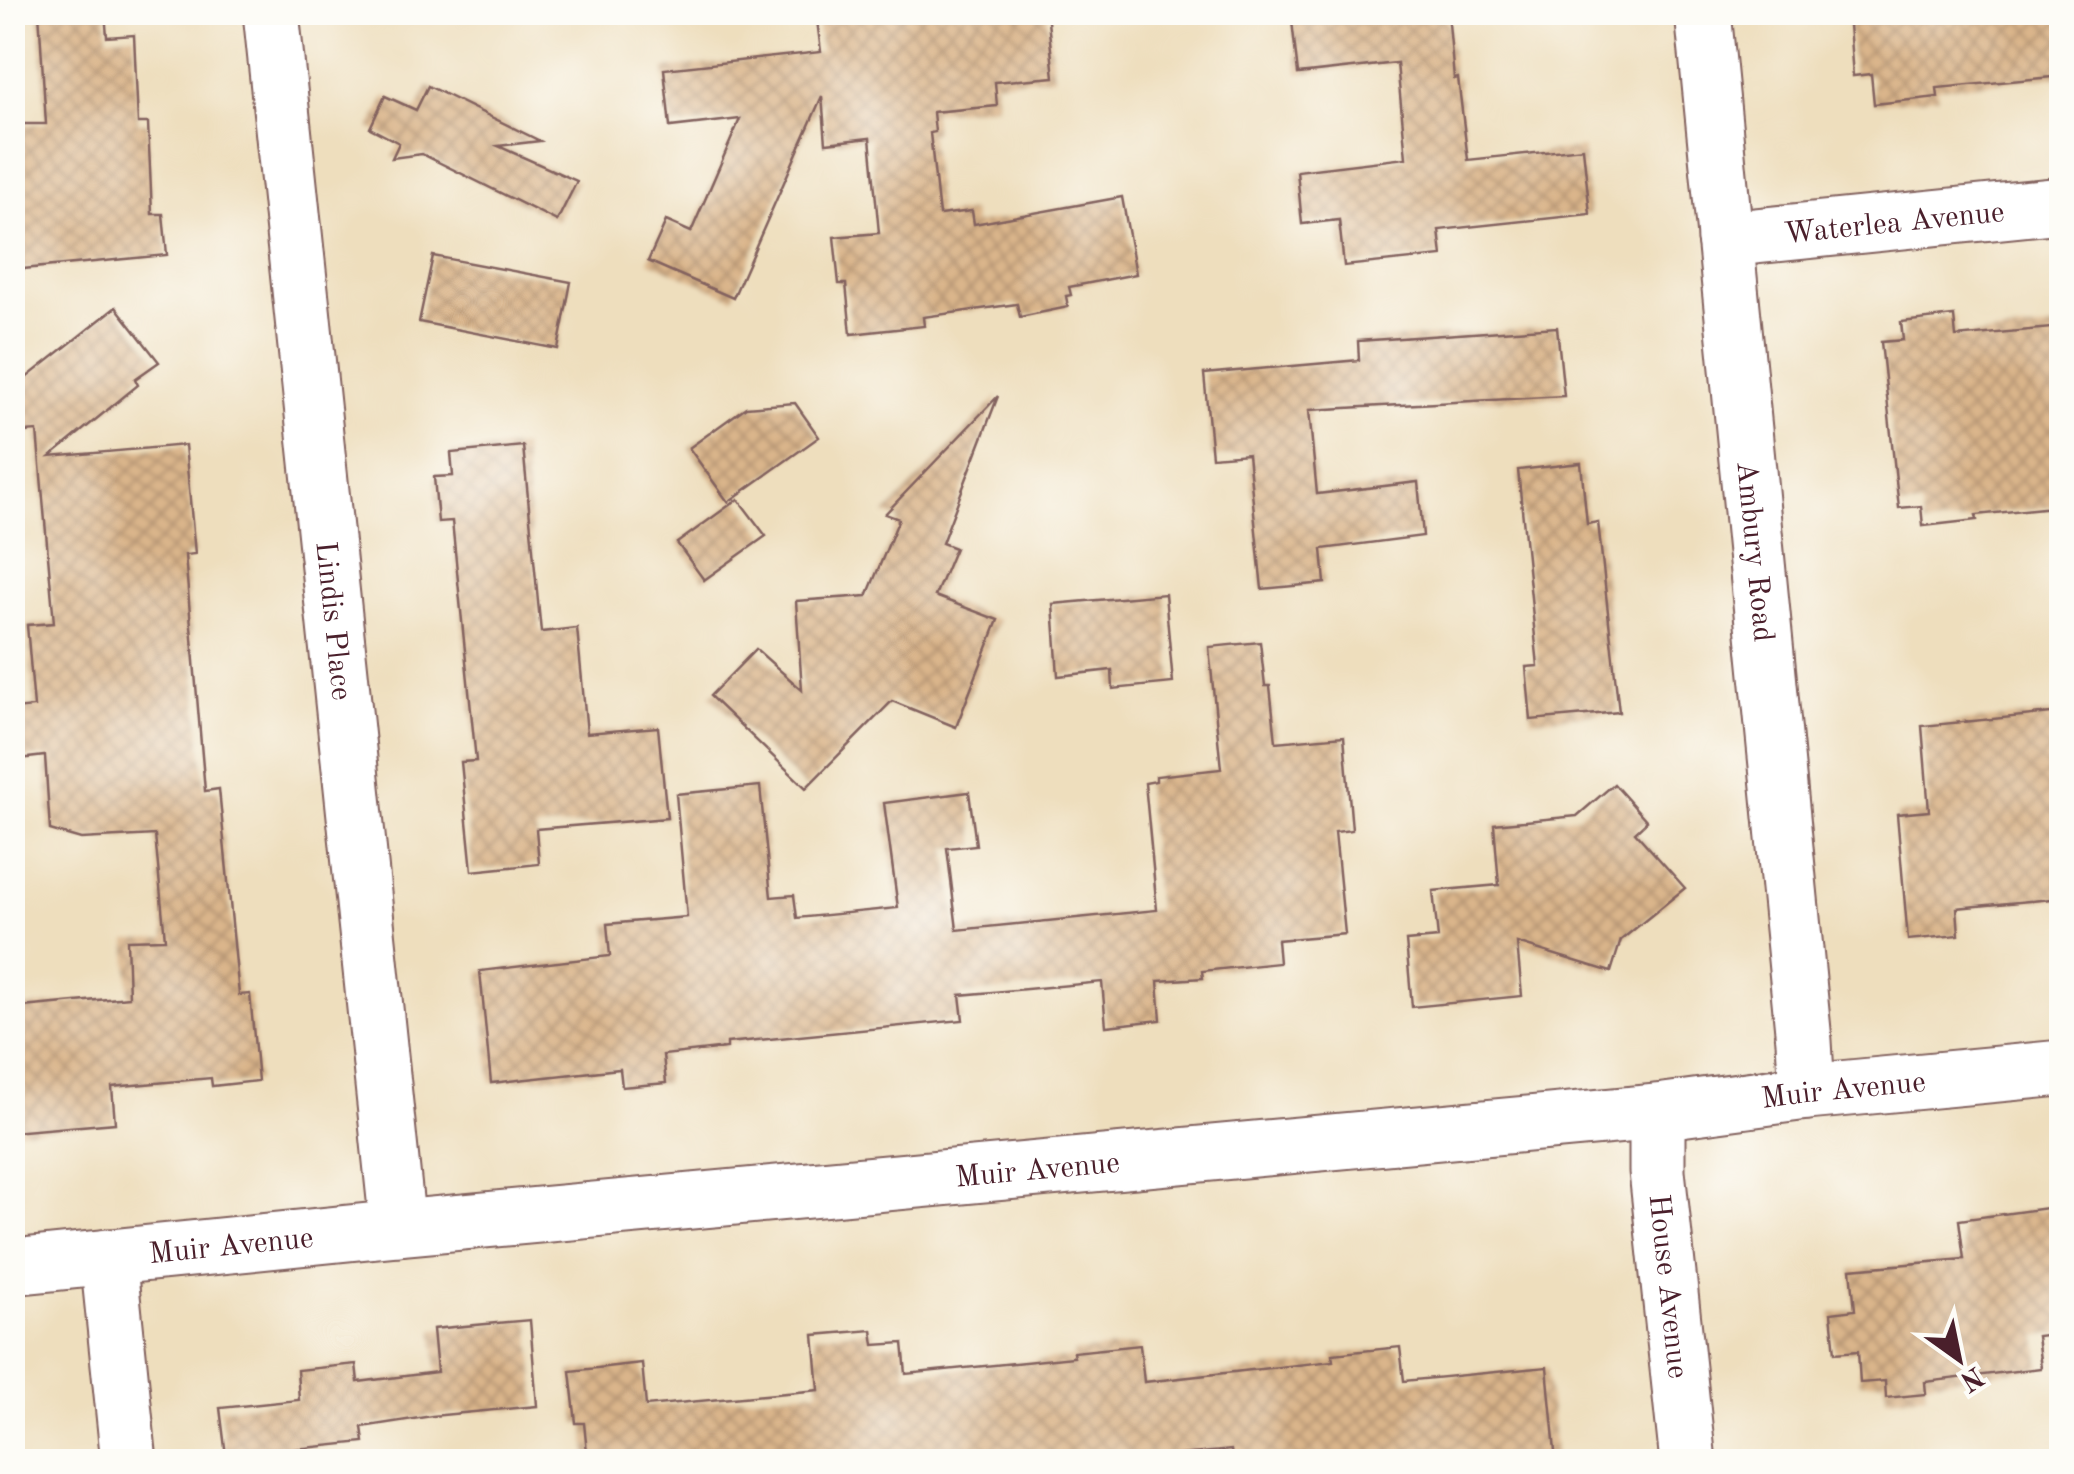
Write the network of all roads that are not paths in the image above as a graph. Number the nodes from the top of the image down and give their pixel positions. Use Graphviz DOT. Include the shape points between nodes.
graph roads {
  1 [pos="271,12"];
  2 [pos="1703,12"];
  3 [pos="2062,206"];
  4 [pos="1726,239"];
  5 [pos="2062,1068"];
  6 [pos="1807,1092"];
  7 [pos="1656,1112"];
  8 [pos="398,1228"];
  9 [pos="108,1258"];
  10 [pos="12,1267"];
  11 [pos="128,1462"];
  12 [pos="1688,1462"];
  1 -- 8 [label="street, Lindis Place"];
  2 -- 4 [label="street, Ambury Road"];
  3 -- 4 [label="street, Waterlea Avenue"];
  4 -- 6 [label="street, Ambury Road"];
  5 -- 6 [label="street, Muir Avenue"];
  6 -- 7 [label="street, Muir Avenue"];
  7 -- 8 [label="street, Muir Avenue"];
  7 -- 12 [label="street, House Avenue"];
  8 -- 9 [label="street, Muir Avenue"];
  9 -- 10 [label="street, Muir Avenue"];
  9 -- 11 [label="street"];
}
